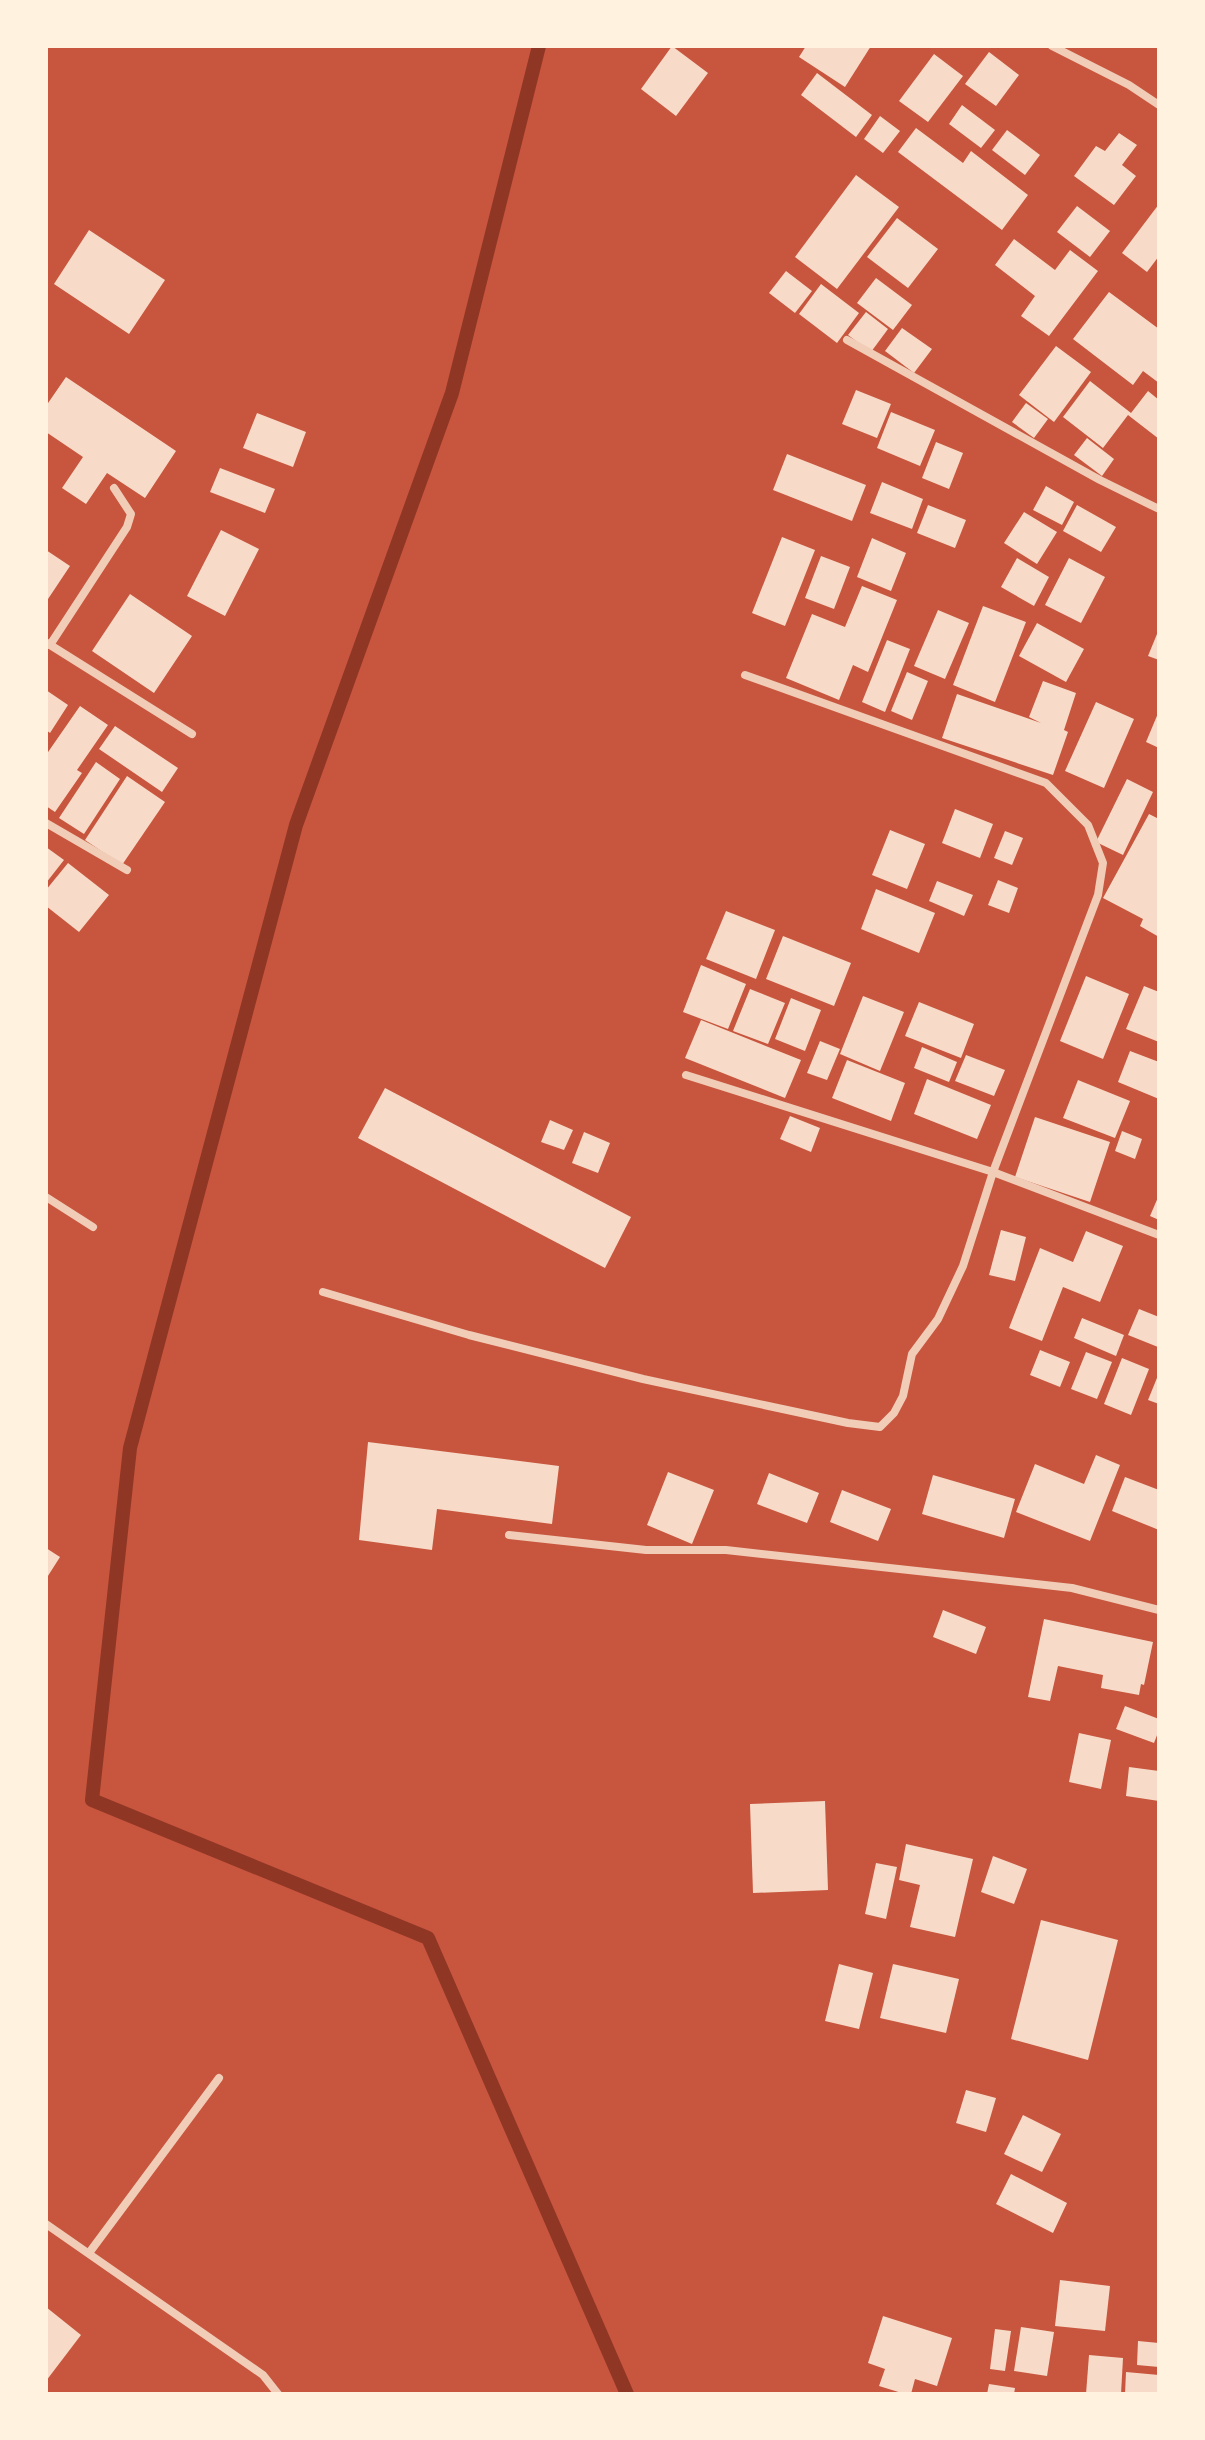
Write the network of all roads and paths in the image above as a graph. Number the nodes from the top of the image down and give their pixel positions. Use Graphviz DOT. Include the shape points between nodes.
graph roads {
  1 [pos="1052,46"];
  2 [pos="1159,105"];
  3 [pos="847,340"];
  4 [pos="114,488"];
  5 [pos="1159,509"];
  6 [pos="48,644"];
  7 [pos="745,675"];
  8 [pos="192,734"];
  9 [pos="46,823"];
  10 [pos="127,870"];
  11 [pos="686,1075"];
  12 [pos="993,1172"];
  13 [pos="46,1197"];
  14 [pos="93,1227"];
  15 [pos="1159,1235"];
  16 [pos="323,1292"];
  17 [pos="509,1535"];
  18 [pos="1159,1610"];
  19 [pos="219,2078"];
  20 [pos="46,2224"];
  21 [pos="89,2253"];
  22 [pos="278,2394"];
  1 -- 2 [label="street"];
  3 -- 5 [label="street"];
  4 -- 6 [label="street" via="131,514 127,527"];
  6 -- 8 [label="street"];
  7 -- 12 [label="street" via="1046,783 1088,825 1103,863 1098,895"];
  9 -- 10 [label="street"];
  11 -- 12 [label="street"];
  12 -- 15 [label="street"];
  12 -- 16 [label="street" via="963,1266 938,1319 912,1354 903,1396 880,1427 643,1379"];
  13 -- 14 [label="street"];
  17 -- 18 [label="street" via="646,1550 726,1550 1072,1588"];
  19 -- 21 [label="street"];
  20 -- 21 [label="street"];
  21 -- 22 [label="street" via="263,2375"];
}
